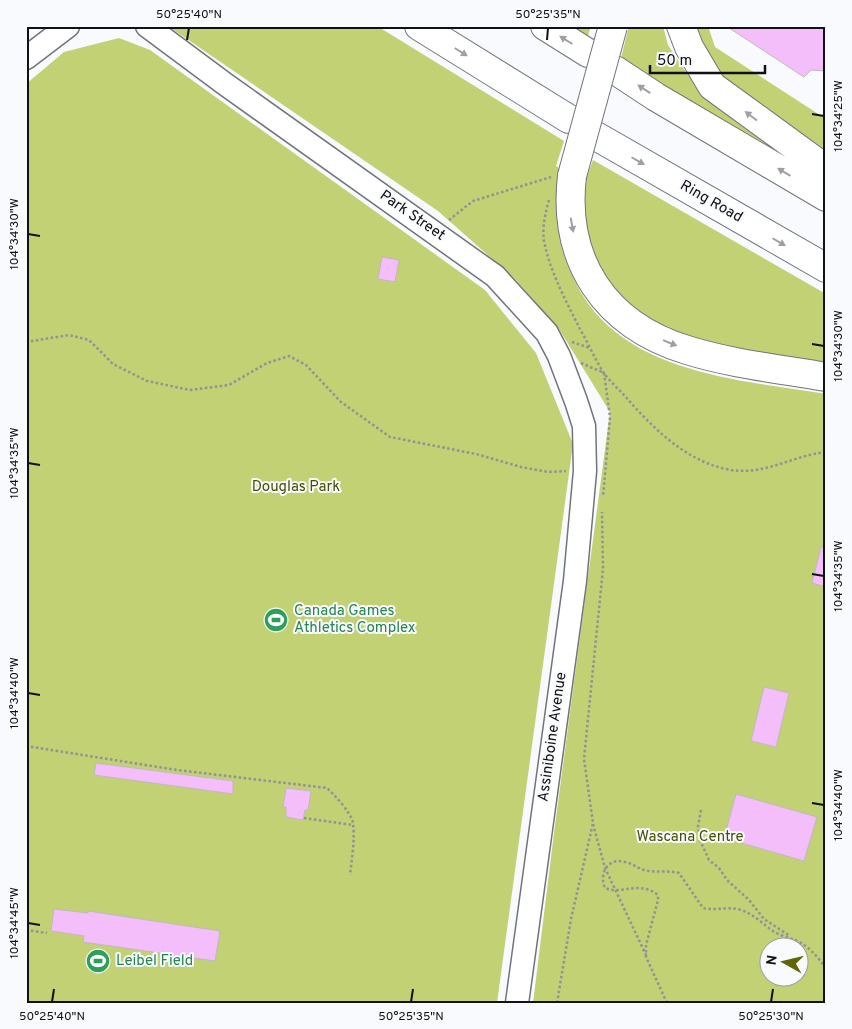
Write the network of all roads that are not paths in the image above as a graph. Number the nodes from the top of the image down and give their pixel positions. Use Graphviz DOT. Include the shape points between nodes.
graph roads {
  1 [pos="68,26"];
  2 [pos="147,26"];
  3 [pos="419,26"];
  4 [pos="545,26"];
  5 [pos="613,26"];
  6 [pos="681,26"];
  7 [pos="588,53"];
  8 [pos="26,58"];
  9 [pos="615,70"];
  10 [pos="569,119"];
  11 [pos="596,136"];
  12 [pos="826,169"];
  13 [pos="826,197"];
  14 [pos="826,268"];
  15 [pos="826,377"];
  16 [pos="585,471"];
  17 [pos="516,1003"];
  1 -- 8 [label="street"];
  2 -- 16 [label="street, Park Street" via="495,276 547,333 558,356 584,426"];
  3 -- 10 [label="highway, one-way"];
  7 -- 4 [label="highway, one-way"];
  5 -- 15 [label="highway, one-way, bridge" via="565,175 575,243 593,284 632,323 686,350"];
  12 -- 6 [label="highway, one-way" via="712,86 689,47"];
  13 -- 9 [label="highway, one-way"];
  11 -- 14 [label="highway, Ring Road, one-way"];
  16 -- 17 [label="street, Assiniboine Avenue" via="575,581"];
}
